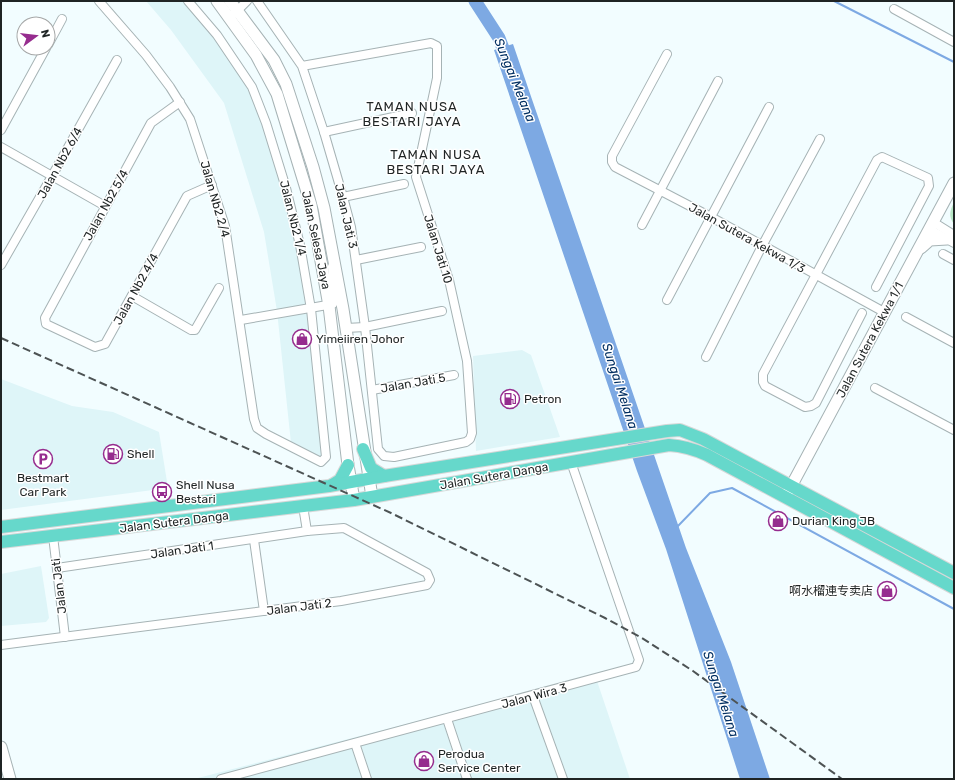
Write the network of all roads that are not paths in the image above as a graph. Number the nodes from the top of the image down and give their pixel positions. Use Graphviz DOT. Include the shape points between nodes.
graph roads {
  1 [pos="99,1"];
  2 [pos="188,1"];
  3 [pos="217,1"];
  4 [pos="230,1"];
  5 [pos="247,1"];
  6 [pos="257,1"];
  7 [pos="894,9"];
  8 [pos="234,13"];
  9 [pos="62,19"];
  10 [pos="56,30"];
  11 [pos="954,42"];
  12 [pos="667,54"];
  13 [pos="42,56"];
  14 [pos="117,60"];
  15 [pos="302,66"];
  16 [pos="718,81"];
  17 [pos="180,102"];
  18 [pos="769,107"];
  19 [pos="412,113"];
  20 [pos="1,130"];
  21 [pos="324,132"];
  22 [pos="820,139"];
  23 [pos="1,147"];
  24 [pos="52,176"];
  25 [pos="954,183"];
  26 [pos="404,184"];
  27 [pos="212,185"];
  28 [pos="661,192"];
  29 [pos="342,197"];
  30 [pos="105,206"];
  31 [pos="711,217"];
  32 [pos="642,225"];
  33 [pos="931,226"];
  34 [pos="952,239"];
  35 [pos="762,246"];
  36 [pos="421,247"];
  37 [pos="916,253"];
  38 [pos="943,254"];
  39 [pos="333,257"];
  40 [pos="356,260"];
  41 [pos="954,260"];
  42 [pos="1,265"];
  43 [pos="816,276"];
  44 [pos="876,287"];
  45 [pos="219,288"];
  46 [pos="132,296"];
  47 [pos="667,300"];
  48 [pos="329,306"];
  49 [pos="311,309"];
  50 [pos="442,311"];
  51 [pos="884,312"];
  52 [pos="862,313"];
  53 [pos="906,317"];
  54 [pos="45,318"];
  55 [pos="241,320"];
  56 [pos="365,327"];
  57 [pos="346,328"];
  58 [pos="954,342"];
  59 [pos="706,357"];
  60 [pos="454,375"];
  61 [pos="875,388"];
  62 [pos="372,390"];
  63 [pos="257,428"];
  64 [pos="954,430"];
  65 [pos="363,449"];
  66 [pos="378,449"];
  67 [pos="572,462"];
  68 [pos="348,465"];
  69 [pos="384,476"];
  70 [pos="368,479"];
  71 [pos="351,482"];
  72 [pos="329,486"];
  73 [pos="791,486"];
  74 [pos="372,497"];
  75 [pos="785,497"];
  76 [pos="354,500"];
  77 [pos="303,506"];
  78 [pos="1,527"];
  79 [pos="307,531"];
  80 [pos="53,536"];
  81 [pos="254,540"];
  82 [pos="1,542"];
  83 [pos="57,568"];
  84 [pos="954,573"];
  85 [pos="954,588"];
  86 [pos="264,611"];
  87 [pos="65,637"];
  88 [pos="1,645"];
  89 [pos="533,696"];
  90 [pos="447,719"];
  91 [pos="355,743"];
  92 [pos="1,747"];
  93 [pos="10,779"];
  94 [pos="221,779"];
  95 [pos="367,779"];
  96 [pos="467,779"];
  97 [pos="563,779"];
  1 -- 17 [label="street, Jalan Nb2 2/4" via="146,55"];
  2 -- 49 [label="street, Jalan Nb2 1/4" via="218,35 252,87 266,122 300,245"];
  3 -- 8 [label="main road, Jalan Selesa Jaya"];
  4 -- 8 [label="main road, Jalan Selesa Jaya"];
  5 -- 8 [label="street"];
  6 -- 15 [label="street, Jalan Jati 3"];
  7 -- 11 [label="street"];
  8 -- 39 [label="main road, Jalan Selesa Jaya" via="274,60 286,84 313,167"];
  8 -- 48 [label="main road, Jalan Selesa Jaya" via="277,94 311,205"];
  9 -- 10 [label="street"];
  12 -- 28 [label="street, Jalan Sutera Kekwa 1/3" via="612,156 615,167"];
  13 -- 20 [label="street"];
  14 -- 24 [label="street, Jalan Nb2 6/4"];
  15 -- 21 [label="street, Jalan Jati 3"];
  15 -- 66 [label="street, Jalan Jati 10" via="431,43 437,46 437,78 416,177 448,280 467,361 472,433 470,439 394,457 384,456"];
  16 -- 28 [label="street"];
  17 -- 27 [label="street, Jalan Nb2 2/4" via="190,119"];
  17 -- 30 [label="street, Jalan Nb2 5/4" via="151,123"];
  18 -- 31 [label="street"];
  19 -- 21 [label="street"];
  21 -- 29 [label="street, Jalan Jati 3"];
  22 -- 35 [label="street"];
  23 -- 24 [label="street"];
  24 -- 30 [label="street"];
  24 -- 42 [label="street, Jalan Nb2 6/4"];
  25 -- 33 [label="main road, Jalan Sutera Kekwa 1/1"];
  26 -- 29 [label="street"];
  27 -- 46 [label="street, Jalan Nb2 4/4" via="187,196"];
  27 -- 55 [label="street, Jalan Nb2 2/4" via="225,226"];
  28 -- 31 [label="street, Jalan Sutera Kekwa 1/3"];
  28 -- 32 [label="street"];
  29 -- 40 [label="street, Jalan Jati 3" via="351,227"];
  30 -- 54 [label="street, Jalan Nb2 5/4"];
  31 -- 35 [label="street, Jalan Sutera Kekwa 1/3"];
  31 -- 47 [label="street"];
  33 -- 34 [label="street"];
  33 -- 37 [label="main road, Jalan Sutera Kekwa 1/1"];
  34 -- 37 [label="main road" via="930,240"];
  35 -- 43 [label="street, Jalan Sutera Kekwa 1/3"];
  35 -- 59 [label="street"];
  36 -- 40 [label="street"];
  37 -- 51 [label="main road, Jalan Sutera Kekwa 1/1"];
  38 -- 41 [label="street"];
  39 -- 48 [label="street" via="331,275 334,301"];
  39 -- 57 [label="main road, Jalan Selesa Jaya"];
  40 -- 56 [label="street, Jalan Jati 3"];
  43 -- 44 [label="street" via="877,160 882,157 928,178 929,186"];
  43 -- 51 [label="street, Jalan Sutera Kekwa 1/3"];
  43 -- 52 [label="street" via="763,374 765,386 805,407 816,403"];
  45 -- 46 [label="street" via="195,330 190,330"];
  46 -- 54 [label="street, Jalan Nb2 4/4" via="105,344 100,346 95,347 47,325"];
  48 -- 49 [label="street"];
  48 -- 68 [label="main road, Jalan Selesa Jaya"];
  49 -- 55 [label="street"];
  49 -- 63 [label="street, Jalan Nb2 1/4" via="325,460 321,462"];
  50 -- 56 [label="street"];
  51 -- 73 [label="main road, Jalan Sutera Kekwa 1/1"];
  53 -- 58 [label="street"];
  55 -- 63 [label="street, Jalan Nb2 2/4"];
  56 -- 57 [label="street"];
  56 -- 62 [label="street, Jalan Jati 3"];
  57 -- 65 [label="main road, Jalan Selesa Jaya"];
  60 -- 62 [label="street, Jalan Jati 5"];
  61 -- 64 [label="street"];
  62 -- 66 [label="street, Jalan Jati 3"];
  65 -- 69 [label="main road" via="371,468"];
  65 -- 70 [label="main road, Jalan Selesa Jaya"];
  67 -- 74 [label="main road, Jalan Sutera Danga"];
  67 -- 75 [label="main road, Jalan Sutera Danga" via="669,445 689,447"];
  67 -- 89 [label="street, Jalan Wira 3" via="639,660 631,670"];
  68 -- 71 [label="main road, Jalan Selesa Jaya"];
  68 -- 72 [label="main road" via="340,480"];
  69 -- 70 [label="main road, Jalan Sutera Danga"];
  69 -- 73 [label="main road, Jalan Sutera Danga" via="680,430 703,438"];
  70 -- 71 [label="main road, Jalan Sutera Danga"];
  70 -- 74 [label="main road, Jalan Selesa Jaya"];
  71 -- 72 [label="main road, Jalan Sutera Danga"];
  71 -- 76 [label="main road, Jalan Selesa Jaya"];
  72 -- 78 [label="main road, Jalan Sutera Danga"];
  73 -- 75 [label="main road, Jalan Sutera Kekwa 1/1"];
  73 -- 84 [label="main road, Jalan Sutera Danga"];
  74 -- 76 [label="main road, Jalan Sutera Danga"];
  75 -- 85 [label="main road, Jalan Sutera Danga"];
  76 -- 77 [label="main road, Jalan Sutera Danga"];
  77 -- 79 [label="street"];
  77 -- 80 [label="main road, Jalan Sutera Danga"];
  79 -- 81 [label="street, Jalan Jati 1"];
  79 -- 86 [label="street, Jalan Jati 2" via="344,528 427,573 430,580 427,585 341,601"];
  80 -- 82 [label="main road, Jalan Sutera Danga"];
  80 -- 83 [label="street, Jalan Jati"];
  81 -- 83 [label="street, Jalan Jati 1"];
  81 -- 86 [label="street"];
  83 -- 87 [label="street, Jalan Jati"];
  86 -- 87 [label="street, Jalan Jati 2"];
  87 -- 88 [label="street, Jalan Jati 2"];
  89 -- 90 [label="street, Jalan Wira 3"];
  89 -- 97 [label="street"];
  90 -- 91 [label="street, Jalan Wira 3"];
  90 -- 96 [label="street"];
  91 -- 94 [label="street, Jalan Wira 3"];
  91 -- 95 [label="street"];
  92 -- 93 [label="main road"];
}
